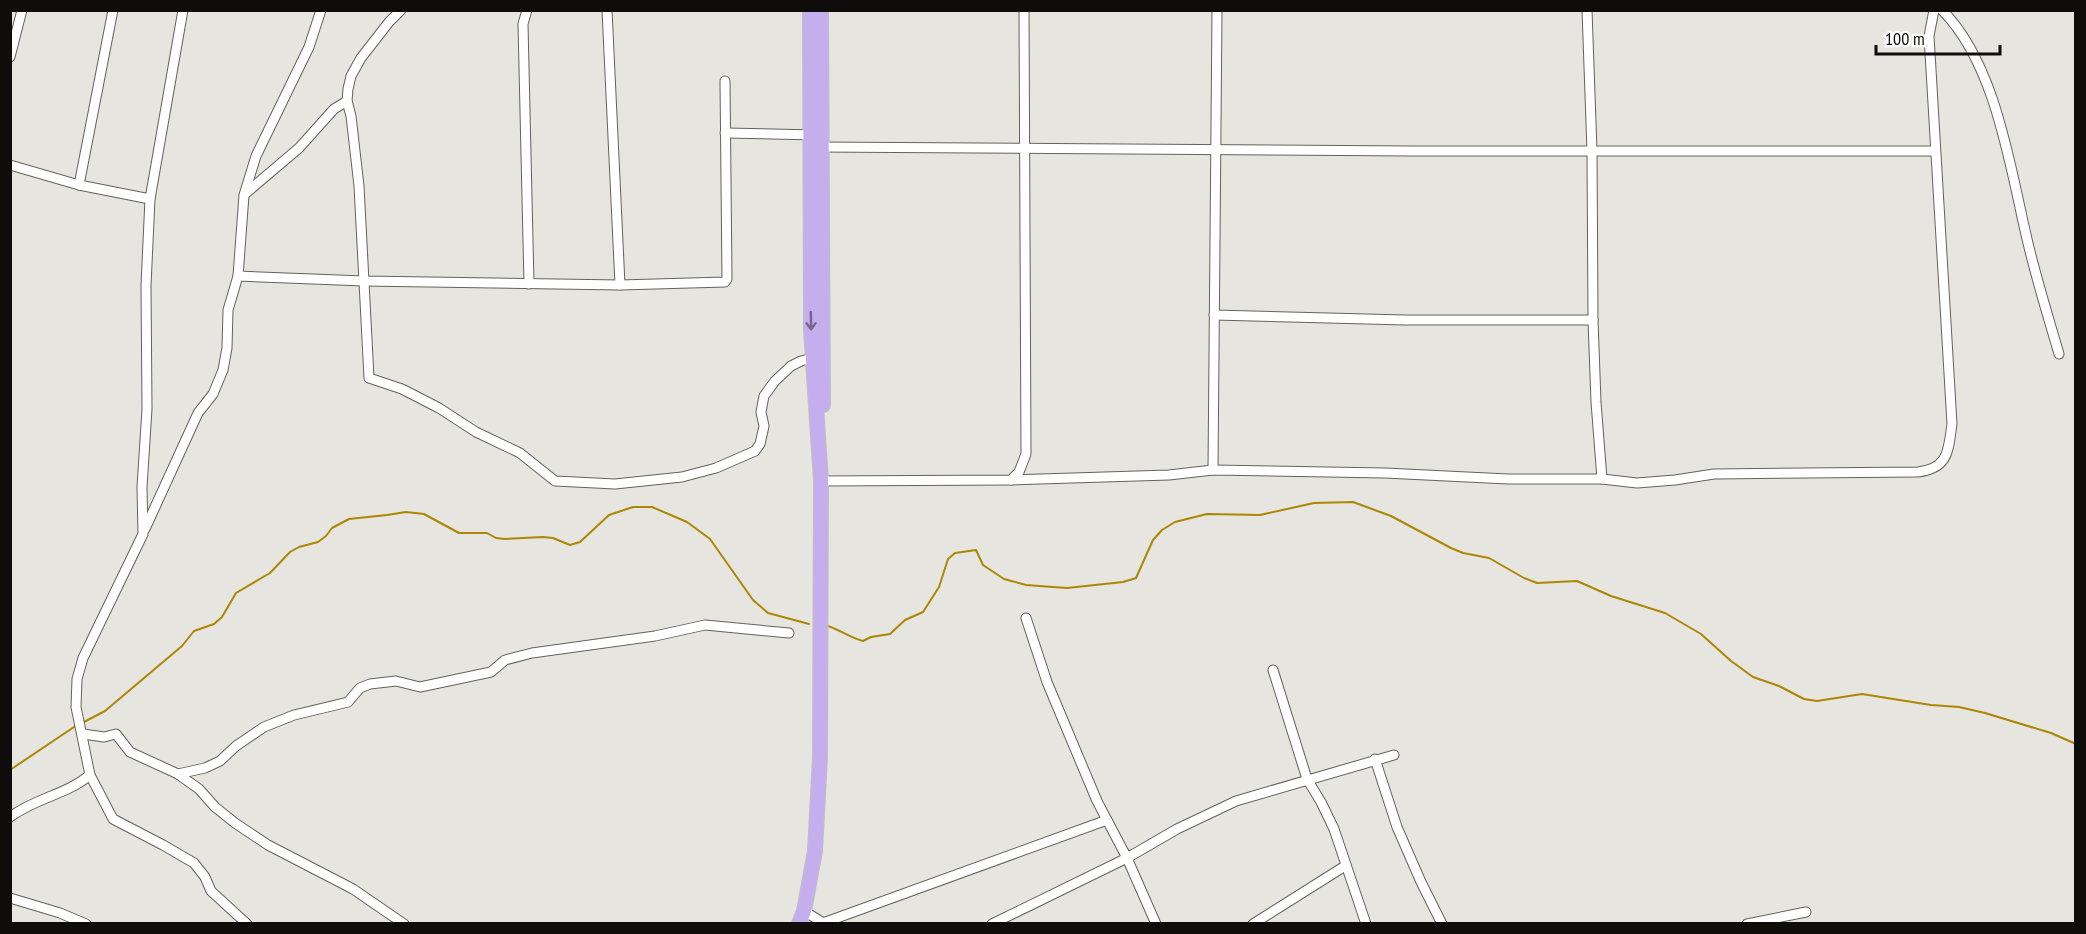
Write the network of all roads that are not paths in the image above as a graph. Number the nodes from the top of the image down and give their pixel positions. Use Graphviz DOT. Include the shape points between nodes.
graph roads {
  1 [pos="22,10"];
  2 [pos="113,10"];
  3 [pos="183,10"];
  4 [pos="321,10"];
  5 [pos="401,10"];
  6 [pos="527,10"];
  7 [pos="607,10"];
  8 [pos="810,10"];
  9 [pos="821,10"];
  10 [pos="1024,10"];
  11 [pos="1217,10"];
  12 [pos="1587,10"];
  13 [pos="1934,10"];
  14 [pos="1942,10"];
  15 [pos="10,57"];
  16 [pos="725,81"];
  17 [pos="347,100"];
  18 [pos="725,133"];
  19 [pos="816,141"];
  20 [pos="1025,148"];
  21 [pos="1217,150"];
  22 [pos="1592,151"];
  23 [pos="1935,151"];
  24 [pos="10,165"];
  25 [pos="79,184"];
  26 [pos="244,195"];
  27 [pos="150,199"];
  28 [pos="238,276"];
  29 [pos="364,281"];
  30 [pos="529,284"];
  31 [pos="620,285"];
  32 [pos="1214,315"];
  33 [pos="1593,320"];
  34 [pos="2059,354"];
  35 [pos="813,358"];
  36 [pos="819,431"];
  37 [pos="1213,470"];
  38 [pos="1602,478"];
  39 [pos="1011,480"];
  40 [pos="821,481"];
  41 [pos="143,534"];
  42 [pos="1026,618"];
  43 [pos="789,633"];
  44 [pos="1274,670"];
  45 [pos="83,734"];
  46 [pos="1394,755"];
  47 [pos="1375,759"];
  48 [pos="178,774"];
  49 [pos="90,775"];
  50 [pos="1307,779"];
  51 [pos="10,817"];
  52 [pos="1107,820"];
  53 [pos="1127,858"];
  54 [pos="1345,866"];
  55 [pos="10,898"];
  56 [pos="1806,912"];
  57 [pos="802,917"];
  58 [pos="824,923"];
  59 [pos="86,924"];
  60 [pos="247,924"];
  61 [pos="404,924"];
  62 [pos="992,924"];
  63 [pos="1156,924"];
  64 [pos="1253,924"];
  65 [pos="1366,924"];
  66 [pos="1442,924"];
  67 [pos="1747,924"];
  1 -- 15 [label="street"];
  2 -- 25 [label="street"];
  3 -- 27 [label="street"];
  4 -- 26 [label="street" via="309,47 256,156"];
  5 -- 17 [label="street" via="361,58 351,76"];
  6 -- 30 [label="street" via="523,24"];
  7 -- 31 [label="street"];
  8 -- 19 [label="main road"];
  9 -- 19 [label="main road"];
  10 -- 20 [label="street"];
  11 -- 21 [label="street"];
  12 -- 22 [label="street"];
  13 -- 23 [label="street" via="1929,36"];
  14 -- 34 [label="street" via="1954,22 1976,59 1991,93"];
  16 -- 18 [label="street"];
  17 -- 26 [label="street"];
  17 -- 29 [label="street" via="355,144"];
  18 -- 19 [label="street"];
  18 -- 31 [label="street" via="725,282"];
  19 -- 20 [label="street"];
  19 -- 35 [label="main road, one-way"];
  19 -- 36 [label="main road" via="824,400"];
  20 -- 21 [label="street"];
  20 -- 39 [label="street" via="1026,454"];
  21 -- 22 [label="street"];
  21 -- 32 [label="street"];
  22 -- 23 [label="street"];
  22 -- 33 [label="street"];
  23 -- 38 [label="street" via="1952,424 1943,462 1932,470 1918,472 1714,474 1637,483"];
  24 -- 25 [label="street"];
  25 -- 27 [label="street"];
  26 -- 28 [label="street"];
  27 -- 41 [label="street"];
  28 -- 29 [label="street"];
  28 -- 41 [label="street" via="228,310 223,369 213,394 198,413"];
  29 -- 30 [label="street"];
  29 -- 35 [label="street" via="369,378 439,408 476,432 520,453 555,481 615,484 682,477 747,455 760,444 764,396 791,366"];
  30 -- 31 [label="street"];
  32 -- 33 [label="street"];
  32 -- 37 [label="street"];
  33 -- 38 [label="street"];
  35 -- 36 [label="main road"];
  36 -- 40 [label="main road"];
  37 -- 38 [label="street"];
  37 -- 39 [label="street" via="1158,476"];
  39 -- 40 [label="street"];
  40 -- 57 [label="main road" via="818,822"];
  41 -- 45 [label="street" via="83,658 76,707"];
  42 -- 52 [label="street" via="1047,682"];
  43 -- 48 [label="street" via="705,625 532,653 505,660 491,672 420,687 396,681 370,684 360,688 348,702 264,727 220,761"];
  44 -- 50 [label="street"];
  45 -- 48 [label="street" via="116,734 130,752"];
  45 -- 49 [label="street"];
  46 -- 47 [label="street"];
  47 -- 50 [label="street"];
  47 -- 66 [label="street" via="1397,827"];
  48 -- 61 [label="street" via="243,829 353,889"];
  49 -- 51 [label="street"];
  49 -- 60 [label="street" via="113,819 194,863 211,891"];
  50 -- 53 [label="street" via="1236,801"];
  50 -- 54 [label="street" via="1334,829"];
  52 -- 53 [label="street"];
  52 -- 58 [label="street"];
  53 -- 62 [label="street"];
  53 -- 63 [label="street"];
  54 -- 64 [label="street"];
  54 -- 65 [label="street"];
  55 -- 59 [label="street"];
  56 -- 67 [label="street"];
  57 -- 58 [label="street"];
}
